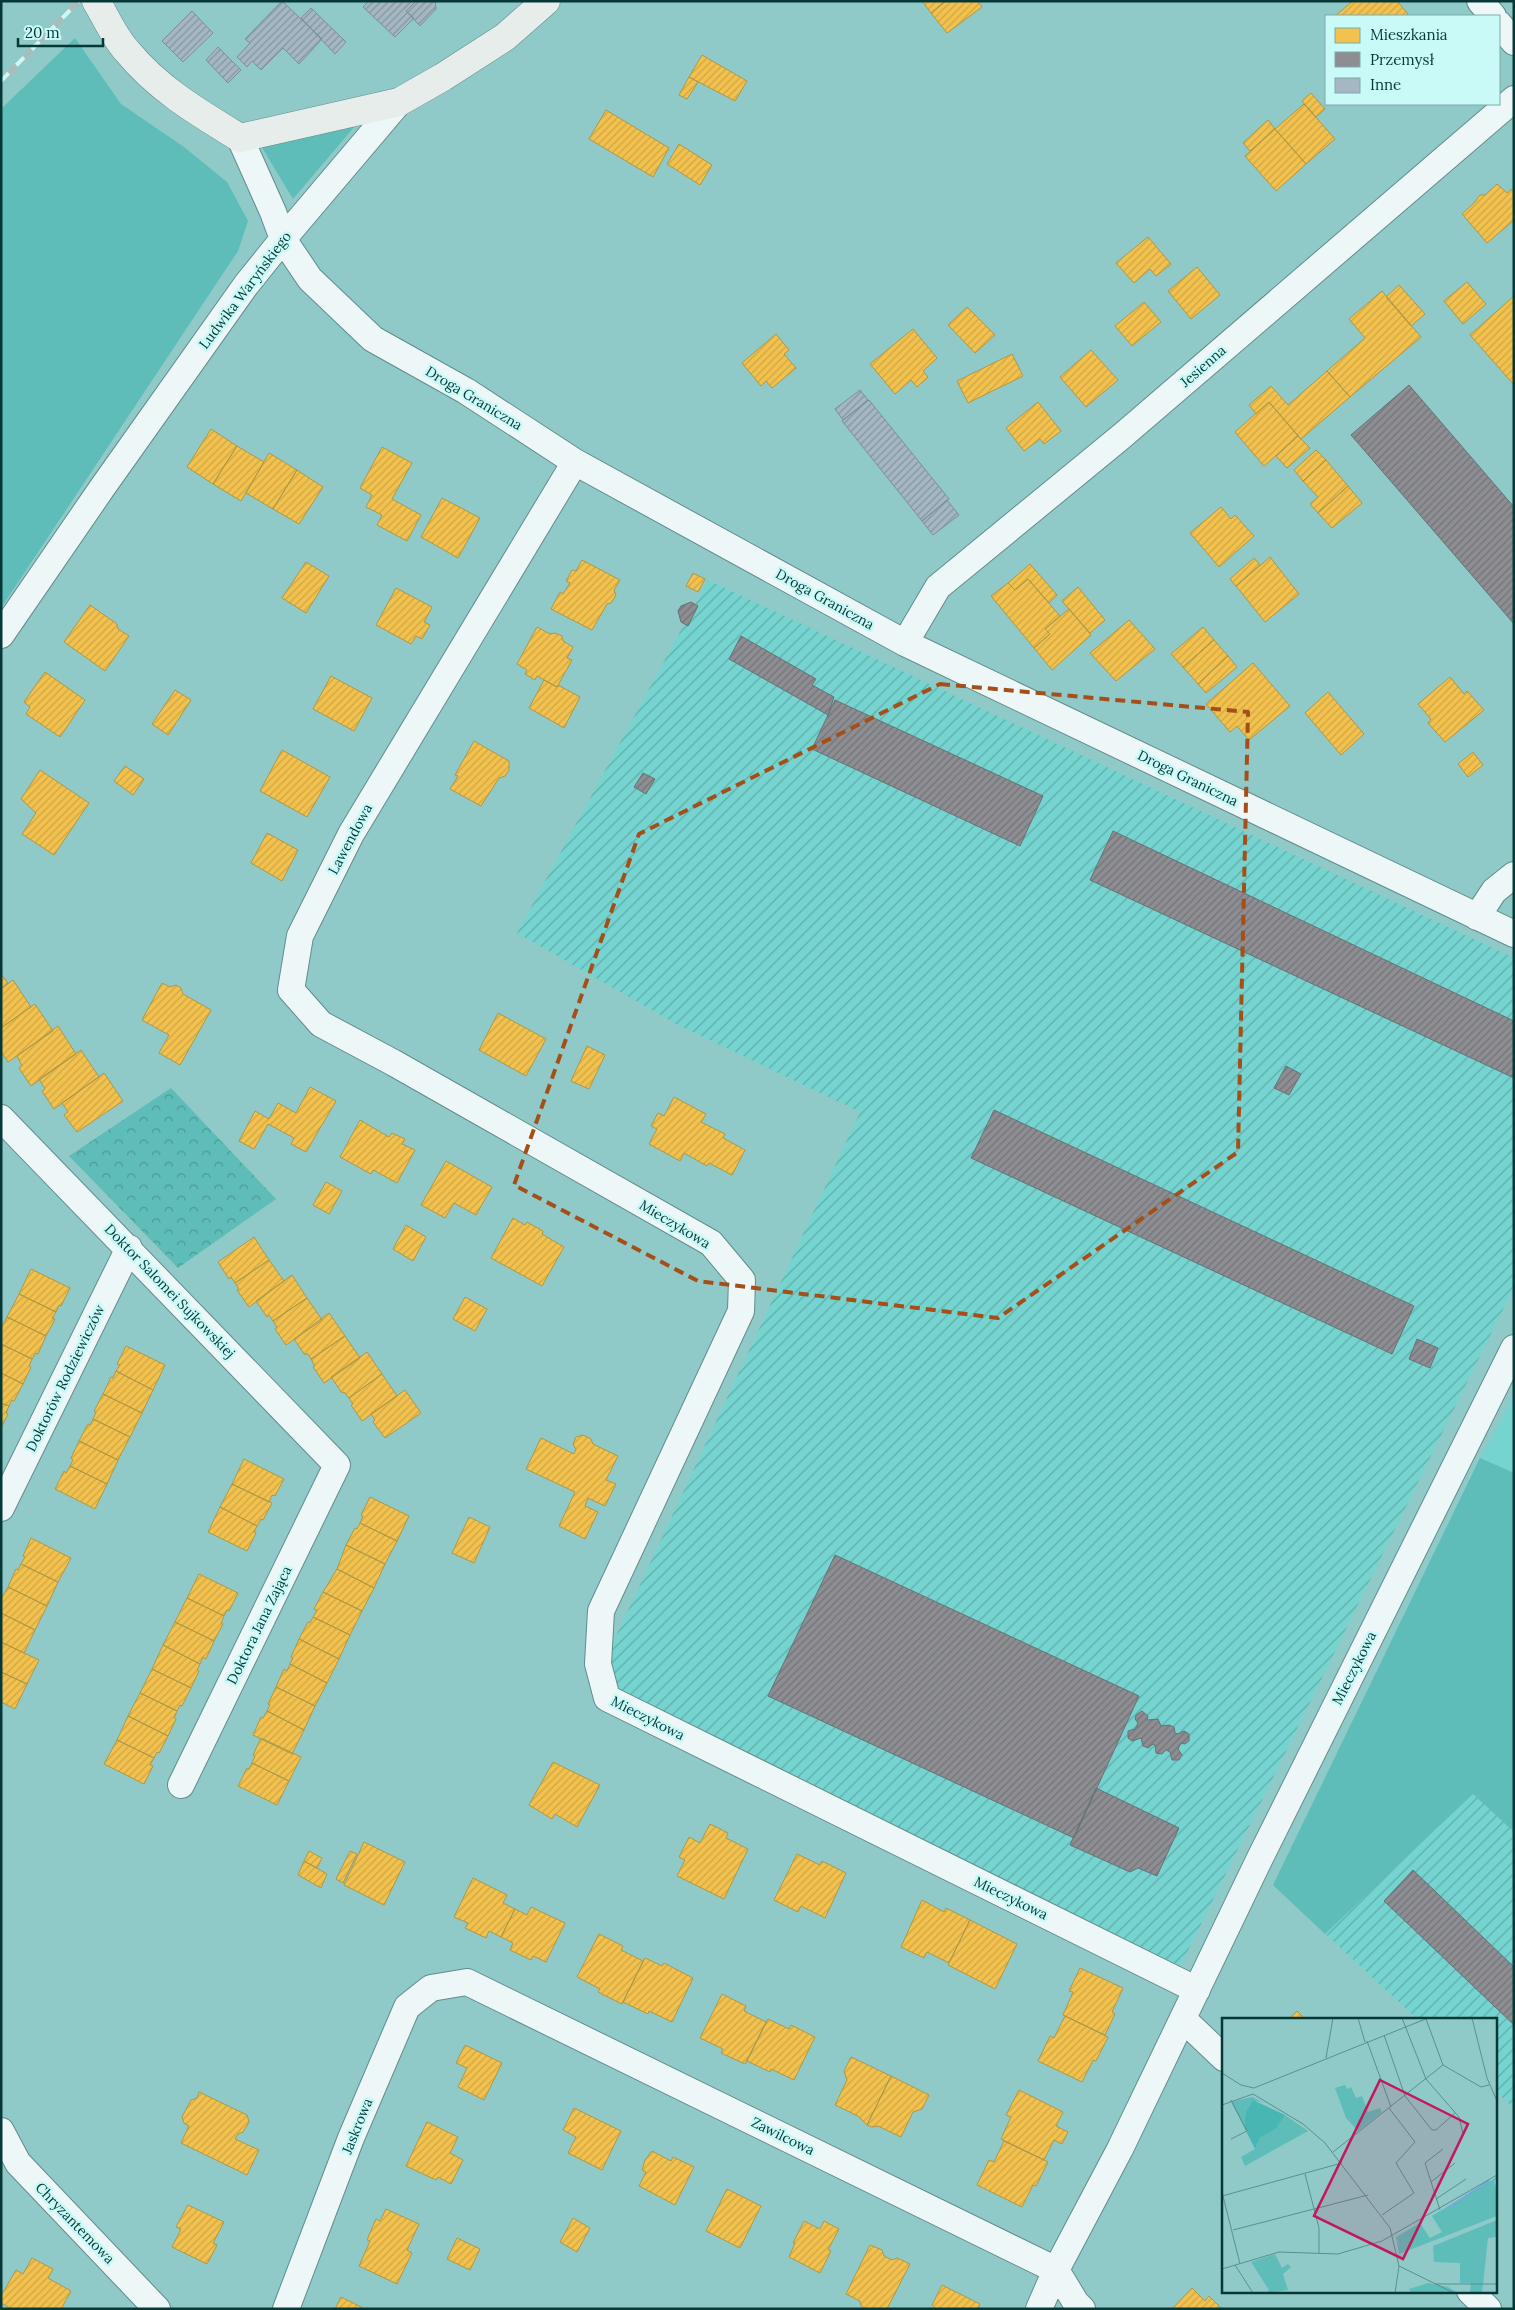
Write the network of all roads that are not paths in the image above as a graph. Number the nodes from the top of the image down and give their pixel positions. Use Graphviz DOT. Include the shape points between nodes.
graph roads {
  1 [pos="96,1"];
  2 [pos="546,1"];
  3 [pos="1480,1"];
  4 [pos="1491,15"];
  5 [pos="1500,25"];
  6 [pos="1514,42"];
  7 [pos="1514,99"];
  8 [pos="399,102"];
  9 [pos="240,138"];
  10 [pos="283,239"];
  11 [pos="575,462"];
  12 [pos="1,635"];
  13 [pos="905,643"];
  14 [pos="1514,874"];
  15 [pos="1477,917"];
  16 [pos="1514,934"];
  17 [pos="1,1118"];
  18 [pos="522,1136"];
  19 [pos="129,1248"];
  20 [pos="1514,1348"];
  21 [pos="337,1465"];
  22 [pos="1,1508"];
  23 [pos="181,1785"];
  24 [pos="468,1982"];
  25 [pos="1197,1990"];
  26 [pos="1184,2020"];
  27 [pos="1222,2056"];
  28 [pos="1,2131"];
  29 [pos="1056,2270"];
  30 [pos="1471,2292"];
  31 [pos="157,2309"];
  32 [pos="286,2309"];
  33 [pos="1038,2309"];
  34 [pos="1082,2309"];
  35 [pos="1488,2309"];
  1 -- 9 [label="street" via="126,50 151,76 173,96"];
  2 -- 8 [label="street, Ludwika Waryńskiego" via="504,37"];
  3 -- 4 [label="street"];
  5 -- 6 [label="street"];
  7 -- 13 [label="street, Jesienna" via="1144,417 938,587"];
  8 -- 9 [label="street"];
  8 -- 10 [label="street, Ludwika Waryńskiego"];
  9 -- 10 [label="street, Droga Graniczna"];
  10 -- 11 [label="street, Droga Graniczna" via="310,278 373,339 466,391"];
  10 -- 12 [label="street, Ludwika Waryńskiego" via="240,294"];
  11 -- 13 [label="street, Droga Graniczna"];
  11 -- 18 [label="street, Lawendowa" via="351,834 300,936 291,990 321,1024"];
  13 -- 15 [label="street, Droga Graniczna"];
  14 -- 15 [label="street" via="1494,891"];
  15 -- 16 [label="street, Droga Graniczna"];
  17 -- 19 [label="street, Doktor Salomei Sujkowskiej"];
  18 -- 25 [label="street, Mieczykowa" via="711,1243 742,1280 741,1311 601,1611 598,1664 607,1698"];
  19 -- 21 [label="street, Doktor Salomei Sujkowskiej"];
  19 -- 22 [label="street, Doktorów Rodziewiczów"];
  20 -- 25 [label="street, Mieczykowa"];
  21 -- 23 [label="street, Doktora Jana Zająca"];
  24 -- 29 [label="street, Zawilcowa"];
  24 -- 32 [label="street, Jaskrowa" via="431,1988 407,2008 351,2138"];
  25 -- 26 [label="street, Mieczykowa"];
  26 -- 27 [label="street"];
  26 -- 29 [label="street, Mieczykowa"];
  28 -- 31 [label="street, Chryzantemowa" via="18,2162"];
  29 -- 33 [label="street, Mieczykowa"];
  29 -- 34 [label="street"];
  30 -- 35 [label="street"];
}
